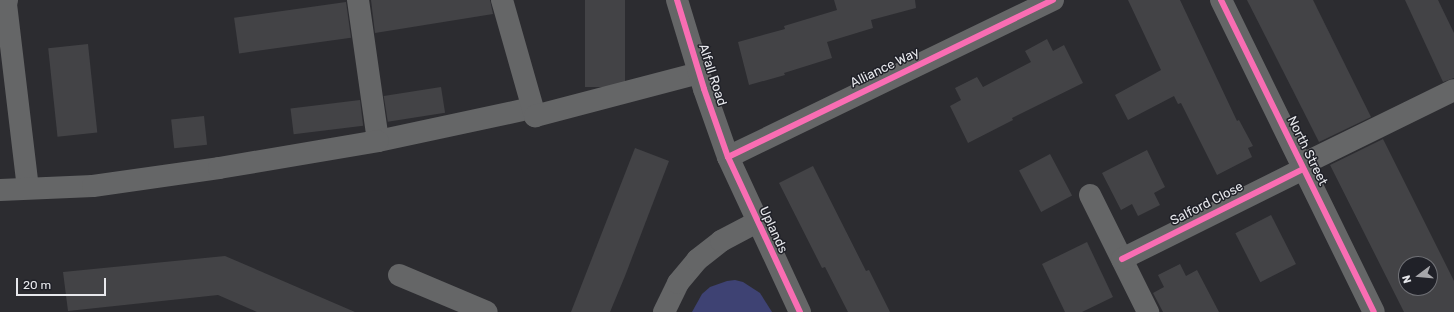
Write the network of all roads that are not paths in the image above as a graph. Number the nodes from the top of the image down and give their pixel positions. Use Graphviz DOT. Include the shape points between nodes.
graph roads {
  1 [pos="7,0"];
  2 [pos="358,0"];
  3 [pos="502,0"];
  4 [pos="678,0"];
  5 [pos="1053,0"];
  6 [pos="1220,0"];
  7 [pos="699,73"];
  8 [pos="1454,90"];
  9 [pos="532,108"];
  10 [pos="378,141"];
  11 [pos="728,157"];
  12 [pos="1302,167"];
  13 [pos="28,188"];
  14 [pos="0,190"];
  15 [pos="1090,195"];
  16 [pos="757,222"];
  17 [pos="1122,259"];
  18 [pos="399,274"];
  19 [pos="487,312"];
  20 [pos="664,312"];
  21 [pos="800,312"];
  22 [pos="1148,312"];
  23 [pos="1374,312"];
  1 -- 13 [label="street"];
  2 -- 10 [label="street"];
  3 -- 9 [label="street"];
  4 -- 7 [label="street, Alfall Road"];
  5 -- 11 [label="street, Alliance Way"];
  6 -- 12 [label="street, North Street"];
  7 -- 9 [label="street" via="534,116"];
  7 -- 11 [label="street, Alfall Road"];
  8 -- 12 [label="street, Salford Close"];
  9 -- 10 [label="street"];
  10 -- 13 [label="street" via="93,186"];
  11 -- 16 [label="street, Uplands"];
  12 -- 17 [label="street, Salford Close"];
  12 -- 23 [label="street, North Street"];
  13 -- 14 [label="street"];
  15 -- 17 [label="street"];
  16 -- 20 [label="street" via="721,241 697,260 678,283"];
  16 -- 21 [label="street, Uplands"];
  17 -- 22 [label="street"];
  18 -- 19 [label="street"];
}
